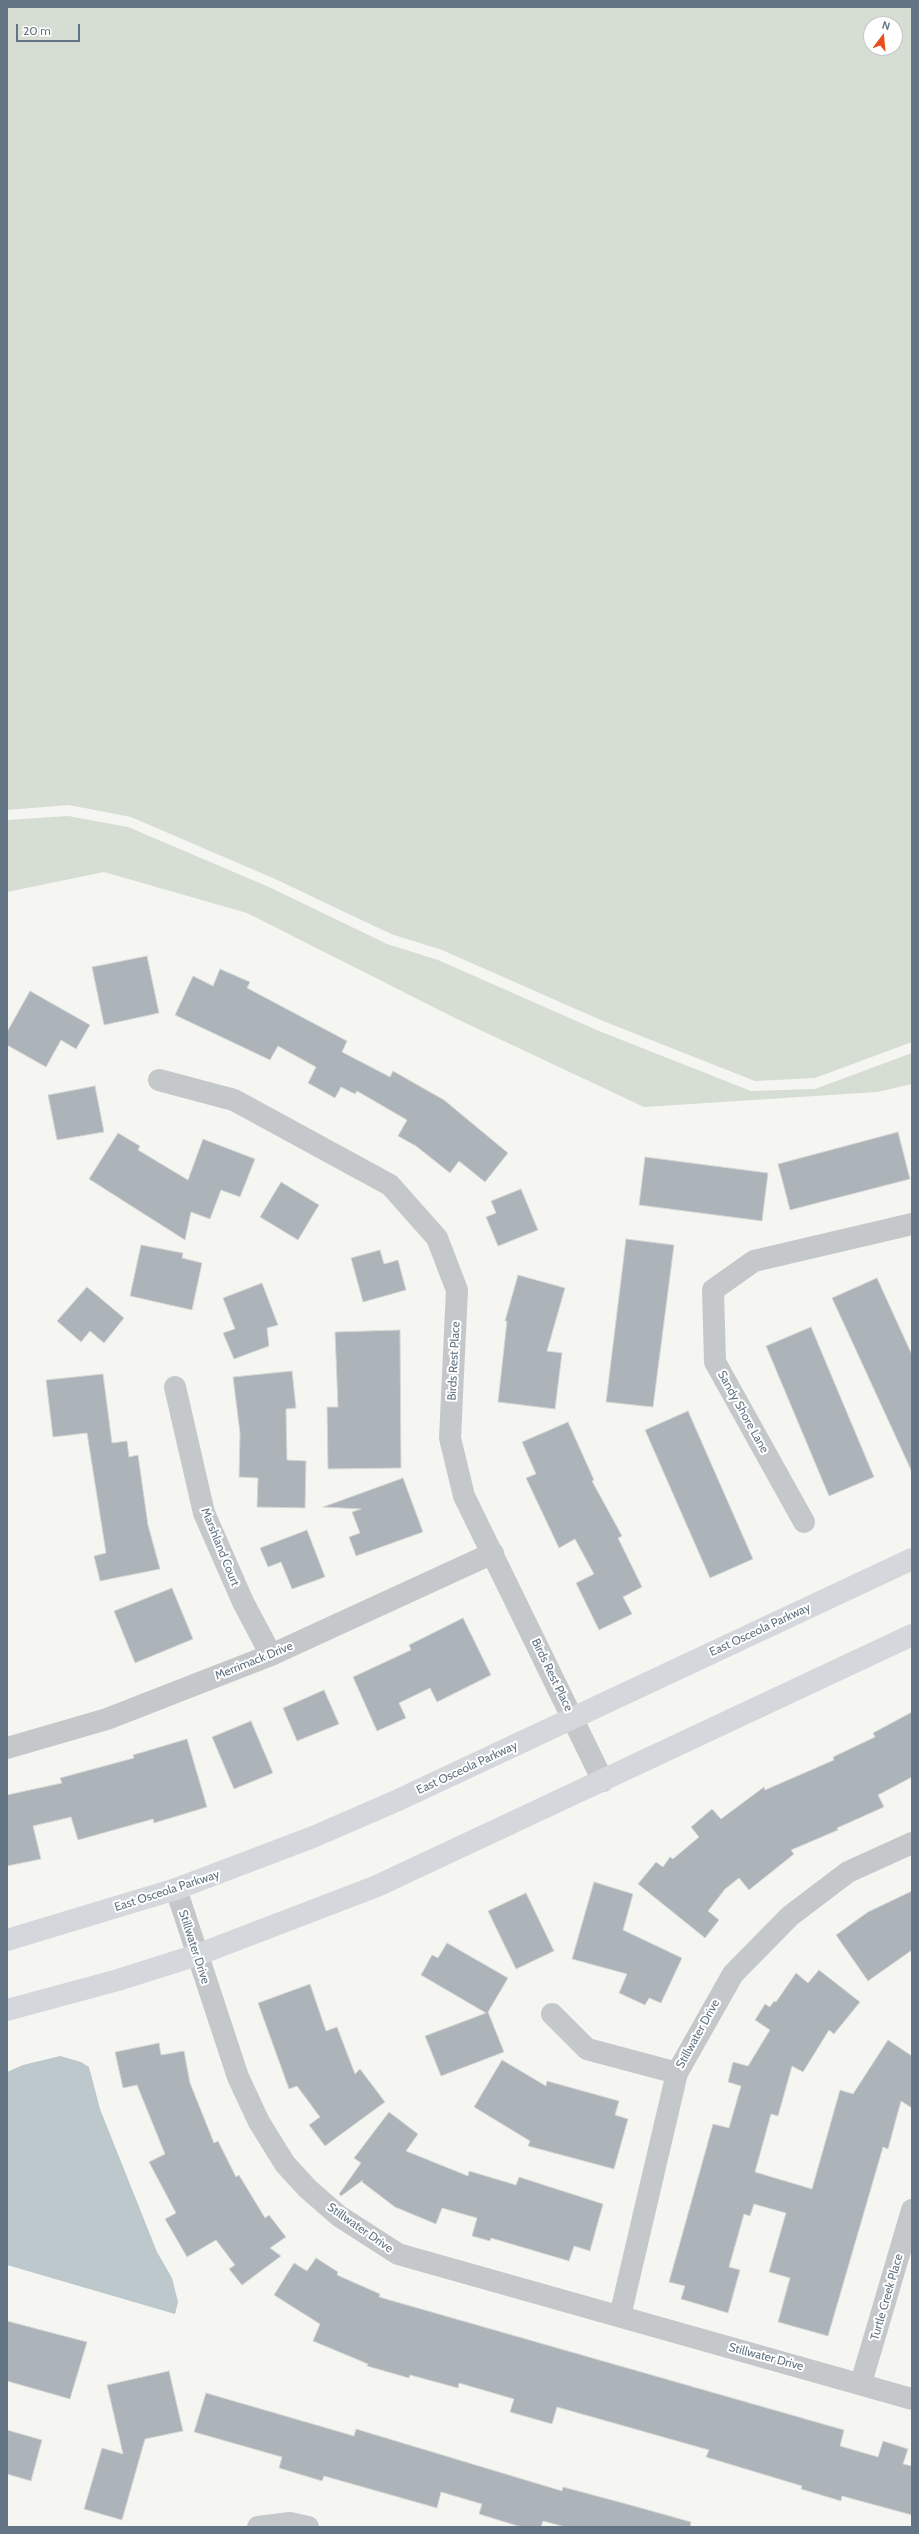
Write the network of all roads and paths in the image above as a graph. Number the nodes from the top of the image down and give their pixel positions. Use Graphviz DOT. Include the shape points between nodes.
graph roads {
  1 [pos="159,1080"];
  2 [pos="910,1227"];
  3 [pos="175,1387"];
  4 [pos="804,1522"];
  5 [pos="493,1553"];
  6 [pos="912,1559"];
  7 [pos="912,1635"];
  8 [pos="271,1655"];
  9 [pos="573,1718"];
  10 [pos="7,1748"];
  11 [pos="603,1781"];
  12 [pos="912,1843"];
  13 [pos="176,1889"];
  14 [pos="7,1940"];
  15 [pos="197,1955"];
  16 [pos="7,2010"];
  17 [pos="552,2014"];
  18 [pos="677,2073"];
  19 [pos="912,2210"];
  20 [pos="620,2316"];
  21 [pos="861,2383"];
  22 [pos="912,2399"];
  23 [pos="258,2527"];
  24 [pos="308,2527"];
  1 -- 5 [label="street, Birds Rest Place" via="234,1100 390,1185 437,1238 457,1290 450,1438 464,1496"];
  2 -- 4 [label="street, Sandy Shore Lane" via="754,1261 713,1290 715,1362"];
  3 -- 8 [label="street, Marshland Court" via="204,1512 243,1602"];
  5 -- 8 [label="street, Merrimack Drive"];
  5 -- 9 [label="street, Birds Rest Place"];
  6 -- 9 [label="main road, East Osceola Parkway"];
  7 -- 11 [label="main road"];
  8 -- 10 [label="street, Merrimack Drive" via="107,1719"];
  9 -- 11 [label="street, Birds Rest Place"];
  9 -- 13 [label="main road, East Osceola Parkway" via="396,1802 313,1837"];
  11 -- 15 [label="main road" via="377,1886"];
  12 -- 18 [label="street, Stillwater Drive" via="848,1872 790,1916 733,1974"];
  13 -- 14 [label="main road, East Osceola Parkway"];
  13 -- 15 [label="street, Stillwater Drive"];
  15 -- 16 [label="main road" via="118,1980"];
  15 -- 20 [label="street, Stillwater Drive" via="238,2077 259,2122 285,2164 339,2216 398,2254"];
  17 -- 18 [label="street" via="587,2049"];
  18 -- 20 [label="street, Stillwater Drive"];
  19 -- 21 [label="street, Turtle Creek Place"];
  20 -- 21 [label="street, Stillwater Drive"];
  21 -- 22 [label="street, Stillwater Drive"];
  23 -- 24 [label="street" via="290,2523"];
}
